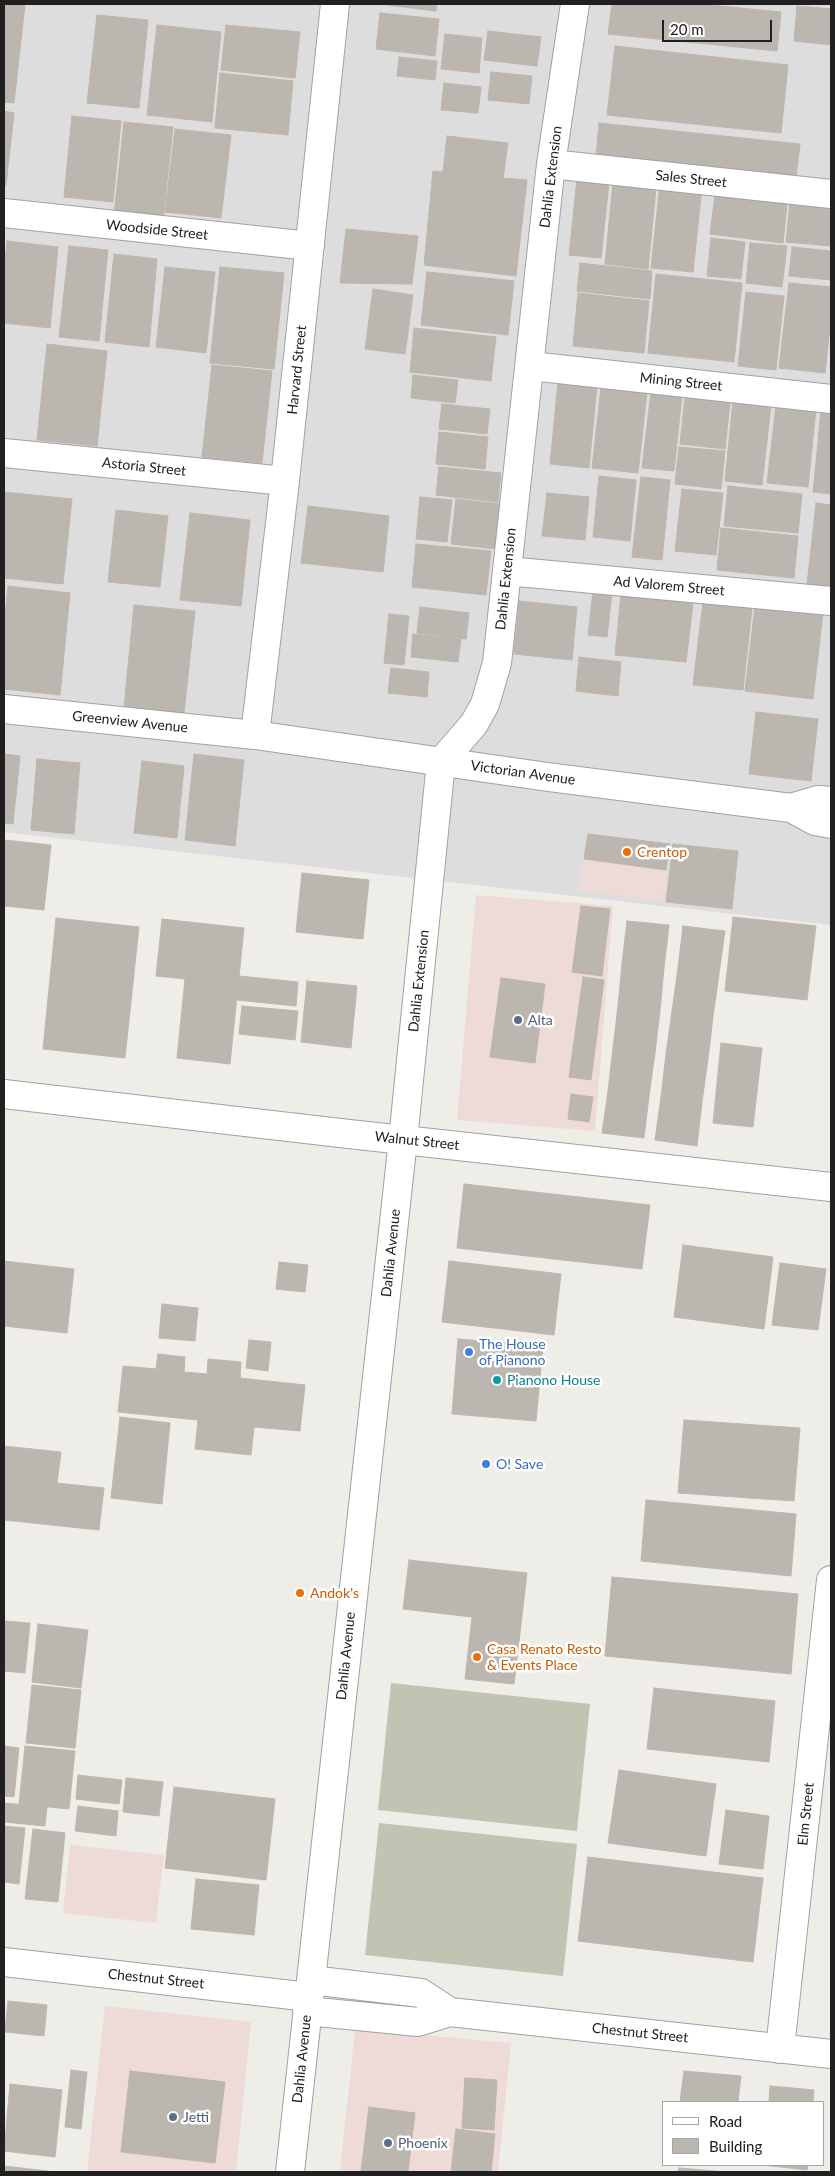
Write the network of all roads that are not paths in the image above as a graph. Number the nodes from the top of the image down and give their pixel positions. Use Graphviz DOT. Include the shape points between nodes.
graph roads {
  1 [pos="335,4"];
  2 [pos="575,4"];
  3 [pos="551,164"];
  4 [pos="831,194"];
  5 [pos="4,213"];
  6 [pos="310,246"];
  7 [pos="530,366"];
  8 [pos="831,399"];
  9 [pos="4,453"];
  10 [pos="285,481"];
  11 [pos="507,571"];
  12 [pos="831,601"];
  13 [pos="4,709"];
  14 [pos="255,735"];
  15 [pos="441,762"];
  16 [pos="831,801"];
  17 [pos="791,808"];
  18 [pos="831,824"];
  19 [pos="4,1094"];
  20 [pos="403,1140"];
  21 [pos="831,1186"];
  22 [pos="831,1580"];
  23 [pos="830,1608"];
  24 [pos="4,1962"];
  25 [pos="309,1996"];
  26 [pos="780,2048"];
  27 [pos="831,2054"];
  28 [pos="290,2172"];
  1 -- 6 [label="street, Harvard Street"];
  2 -- 3 [label="street, Dahlia Extension"];
  3 -- 4 [label="street, Sales Street"];
  3 -- 7 [label="street, Dahlia Extension"];
  5 -- 6 [label="street, Woodside Street"];
  6 -- 10 [label="street, Harvard Street"];
  7 -- 8 [label="street, Mining Street"];
  7 -- 11 [label="street, Dahlia Extension"];
  9 -- 10 [label="street, Astoria Street"];
  10 -- 14 [label="street, Harvard Street"];
  11 -- 12 [label="street, Ad Valorem Street"];
  11 -- 15 [label="street, Dahlia Extension" via="497,663 485,704 474,724"];
  13 -- 14 [label="street, Greenview Avenue"];
  14 -- 15 [label="street, Victorian Avenue"];
  15 -- 17 [label="street, Victorian Avenue"];
  15 -- 20 [label="street, Dahlia Extension"];
  16 -- 17 [label="street, Victorian Avenue" via="818,800"];
  17 -- 18 [label="street, Victorian Avenue" via="816,822"];
  19 -- 20 [label="street, Walnut Street"];
  20 -- 21 [label="street, Walnut Street"];
  20 -- 25 [label="street, Dahlia Avenue"];
  22 -- 23 [label="street, Elm Street"];
  23 -- 26 [label="street, Elm Street"];
  24 -- 25 [label="street, Chestnut Street"];
  25 -- 26 [label="street, Chestnut Street" via="418,2022 450,2012"];
  25 -- 28 [label="street, Dahlia Avenue"];
  26 -- 27 [label="street, Chestnut Street"];
}
